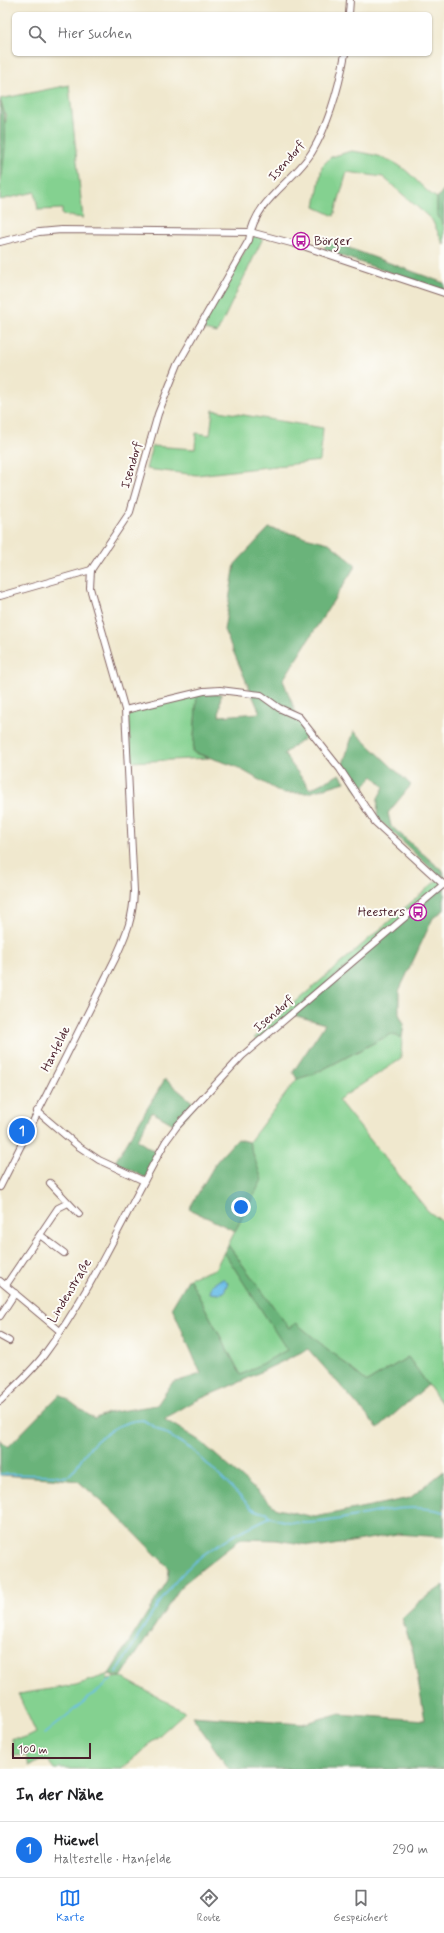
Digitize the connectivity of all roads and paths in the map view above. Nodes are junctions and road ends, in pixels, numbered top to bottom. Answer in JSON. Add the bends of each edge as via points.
{"nodes":[{"id":1,"x":350,"y":0,"type":"edge"},
{"id":2,"x":349,"y":12,"type":"edge"},
{"id":3,"x":344,"y":56,"type":"edge"},
{"id":4,"x":250,"y":232,"type":"junction"},
{"id":5,"x":0,"y":242,"type":"edge"},
{"id":6,"x":444,"y":293,"type":"edge"},
{"id":7,"x":91,"y":570,"type":"junction"},
{"id":8,"x":0,"y":596,"type":"edge"},
{"id":9,"x":125,"y":710,"type":"junction"},
{"id":10,"x":444,"y":885,"type":"edge"},
{"id":11,"x":37,"y":1111,"type":"junction"},
{"id":12,"x":144,"y":1181,"type":"junction"},
{"id":13,"x":50,"y":1184,"type":"dead end"},
{"id":14,"x":0,"y":1187,"type":"edge"},
{"id":15,"x":68,"y":1203,"type":"junction"},
{"id":16,"x":79,"y":1214,"type":"dead end"},
{"id":17,"x":40,"y":1235,"type":"junction"},
{"id":18,"x":64,"y":1253,"type":"dead end"},
{"id":19,"x":0,"y":1281,"type":"edge"},
{"id":20,"x":6,"y":1285,"type":"junction"},
{"id":21,"x":15,"y":1293,"type":"junction"},
{"id":22,"x":0,"y":1316,"type":"edge"},
{"id":23,"x":60,"y":1330,"type":"junction"},
{"id":24,"x":0,"y":1336,"type":"edge"},
{"id":25,"x":8,"y":1342,"type":"dead end"},
{"id":26,"x":0,"y":1401,"type":"edge"}],
"edges":[{"from":1,"to":2,"type":"street"},
{"from":3,"to":4,"type":"street","name":"Isendorf","via":[[333,101],[311,153],[267,200]]},
{"from":4,"to":5,"type":"street","via":[[61,230],[39,232]]},
{"from":4,"to":6,"type":"street","via":[[306,247]]},
{"from":4,"to":7,"type":"street","name":"Isendorf","via":[[249,240],[178,364],[158,414],[130,512]]},
{"from":7,"to":8,"type":"street"},
{"from":7,"to":9,"type":"street","via":[[90,588]]},
{"from":9,"to":10,"type":"street","name":"Isendorf","via":[[204,691],[220,690],[261,695],[279,708],[299,717],[340,768],[375,822]]},
{"from":9,"to":11,"type":"street","name":"Hanfelde","via":[[134,891],[131,921],[115,959]]},
{"from":10,"to":12,"type":"street","name":"Isendorf","via":[[242,1056],[170,1134]]},
{"from":11,"to":12,"type":"street","via":[[78,1146],[99,1160]]},
{"from":11,"to":14,"type":"street","name":"Hanfelde"},
{"from":12,"to":23,"type":"street","name":"Lindenstraße","via":[[89,1284]]},
{"from":13,"to":15,"type":"street"},
{"from":15,"to":16,"type":"street"},
{"from":15,"to":17,"type":"street","via":[[58,1208]]},
{"from":17,"to":18,"type":"street"},
{"from":17,"to":20,"type":"street"},
{"from":19,"to":20,"type":"street"},
{"from":20,"to":21,"type":"street"},
{"from":21,"to":22,"type":"street"},
{"from":21,"to":23,"type":"street"},
{"from":23,"to":26,"type":"street","name":"Lindenstraße","via":[[32,1368]]},
{"from":24,"to":25,"type":"street"}]}
